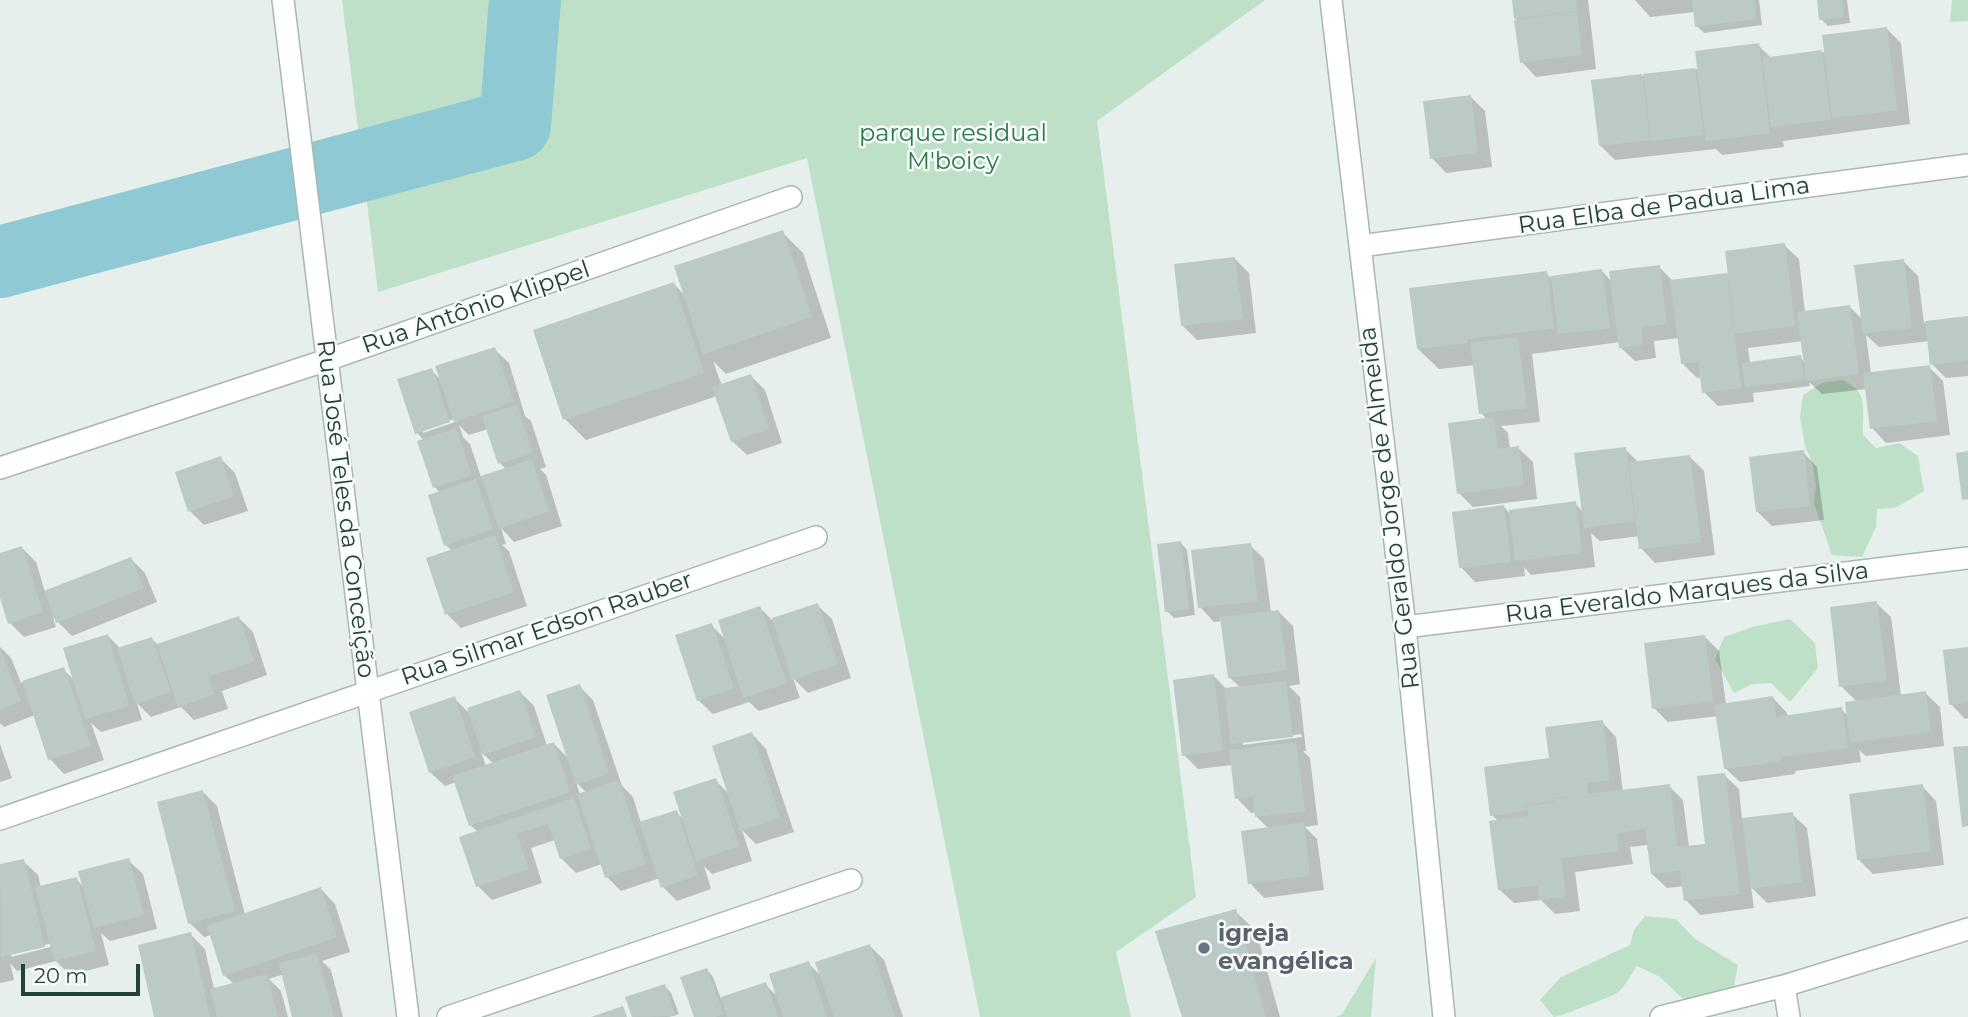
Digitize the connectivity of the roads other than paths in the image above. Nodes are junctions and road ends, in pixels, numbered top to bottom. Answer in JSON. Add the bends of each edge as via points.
{"nodes":[{"id":1,"x":283,"y":0,"type":"edge"},
{"id":2,"x":1331,"y":0,"type":"edge"},
{"id":3,"x":1968,"y":165,"type":"edge"},
{"id":4,"x":791,"y":197,"type":"dead end"},
{"id":5,"x":1360,"y":246,"type":"junction"},
{"id":6,"x":327,"y":360,"type":"junction"},
{"id":7,"x":0,"y":467,"type":"edge"},
{"id":8,"x":816,"y":537,"type":"dead end"},
{"id":9,"x":1968,"y":558,"type":"edge"},
{"id":10,"x":1405,"y":627,"type":"junction"},
{"id":11,"x":368,"y":690,"type":"junction"},
{"id":12,"x":0,"y":818,"type":"edge"},
{"id":13,"x":851,"y":880,"type":"dead end"},
{"id":14,"x":1968,"y":929,"type":"edge"},
{"id":15,"x":1784,"y":986,"type":"junction"},
{"id":16,"x":408,"y":1017,"type":"edge"},
{"id":17,"x":448,"y":1017,"type":"edge"},
{"id":18,"x":1444,"y":1017,"type":"edge"},
{"id":19,"x":1661,"y":1017,"type":"edge"},
{"id":20,"x":1789,"y":1017,"type":"edge"}],
"edges":[{"from":1,"to":6,"type":"street","name":"Rua José Teles da Conceição"},
{"from":2,"to":5,"type":"street","name":"Rua Geraldo Jorge de Almeida"},
{"from":3,"to":5,"type":"street","name":"Rua Elba de Padua Lima"},
{"from":4,"to":6,"type":"street","name":"Rua Antônio Klippel"},
{"from":5,"to":10,"type":"street","name":"Rua Geraldo Jorge de Almeida"},
{"from":6,"to":7,"type":"street","name":"Rua Antônio Klippel"},
{"from":6,"to":11,"type":"street","name":"Rua José Teles da Conceição"},
{"from":8,"to":11,"type":"street","name":"Rua Silmar Edson Rauber"},
{"from":9,"to":10,"type":"street","name":"Rua Everaldo Marques da Silva"},
{"from":10,"to":18,"type":"street","name":"Rua Geraldo Jorge de Almeida"},
{"from":11,"to":12,"type":"street","name":"Rua Silmar Edson Rauber"},
{"from":11,"to":16,"type":"street","name":"Rua José Teles da Conceição"},
{"from":13,"to":17,"type":"street"},
{"from":14,"to":15,"type":"street"},
{"from":15,"to":19,"type":"street"},
{"from":15,"to":20,"type":"street"}]}
